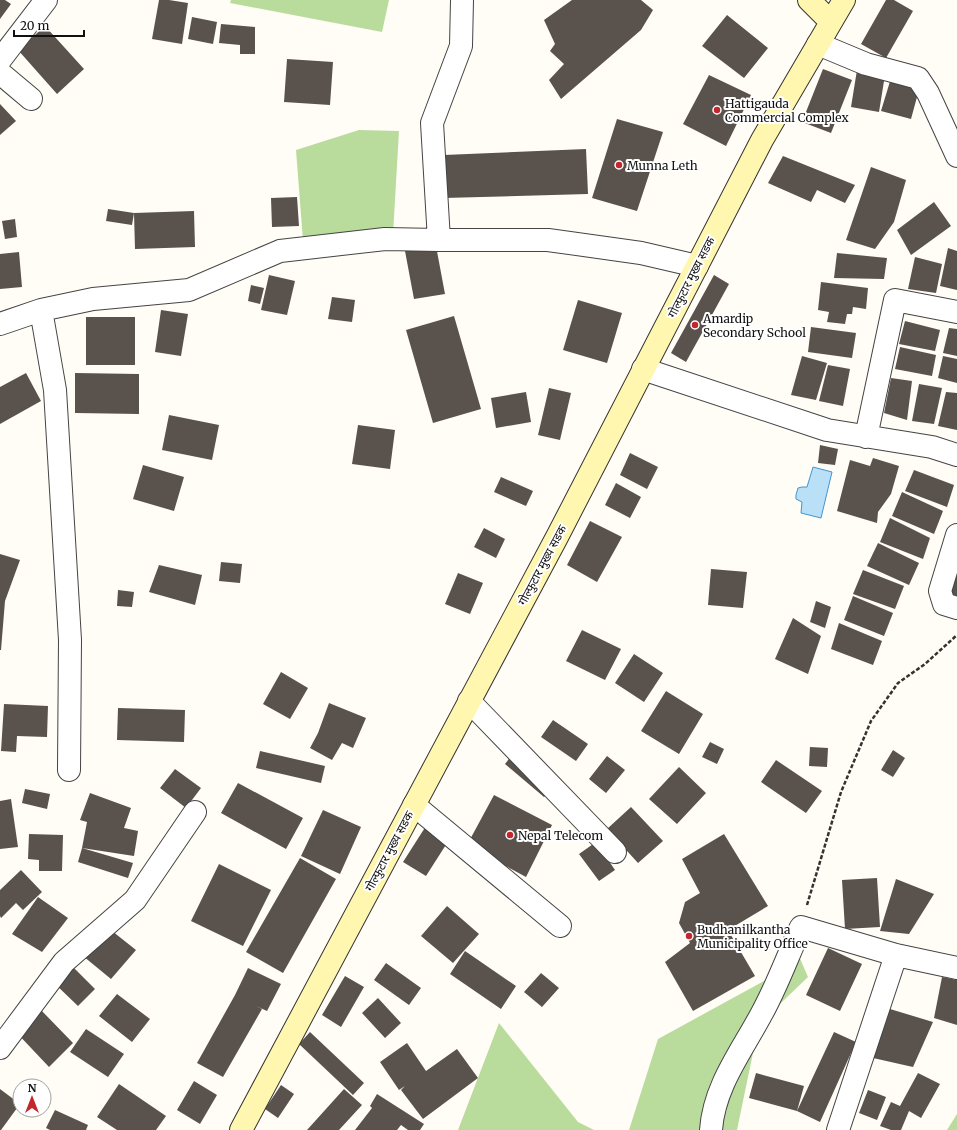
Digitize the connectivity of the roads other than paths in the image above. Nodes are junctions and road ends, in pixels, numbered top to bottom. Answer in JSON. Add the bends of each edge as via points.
{"nodes":[{"id":1,"x":46,"y":0,"type":"edge"},
{"id":2,"x":462,"y":0,"type":"edge"},
{"id":3,"x":809,"y":0,"type":"edge"},
{"id":4,"x":844,"y":0,"type":"edge"},
{"id":5,"x":832,"y":22,"type":"junction"},
{"id":6,"x":818,"y":44,"type":"junction"},
{"id":7,"x":0,"y":60,"type":"edge"},
{"id":8,"x":0,"y":73,"type":"edge"},
{"id":9,"x":31,"y":100,"type":"dead end"},
{"id":10,"x":957,"y":156,"type":"edge"},
{"id":11,"x":438,"y":240,"type":"junction"},
{"id":12,"x":697,"y":266,"type":"junction"},
{"id":13,"x":41,"y":310,"type":"junction"},
{"id":14,"x":957,"y":312,"type":"edge"},
{"id":15,"x":0,"y":324,"type":"edge"},
{"id":16,"x":643,"y":369,"type":"junction"},
{"id":17,"x":866,"y":437,"type":"junction"},
{"id":18,"x":957,"y":455,"type":"edge"},
{"id":19,"x":957,"y":534,"type":"edge"},
{"id":20,"x":957,"y":608,"type":"edge"},
{"id":21,"x":469,"y":701,"type":"junction"},
{"id":22,"x":69,"y":770,"type":"dead end"},
{"id":23,"x":414,"y":805,"type":"junction"},
{"id":24,"x":195,"y":812,"type":"dead end"},
{"id":25,"x":615,"y":852,"type":"dead end"},
{"id":26,"x":560,"y":926,"type":"dead end"},
{"id":27,"x":896,"y":955,"type":"junction"},
{"id":28,"x":957,"y":968,"type":"edge"},
{"id":29,"x":0,"y":1048,"type":"edge"},
{"id":30,"x":241,"y":1130,"type":"edge"},
{"id":31,"x":711,"y":1130,"type":"edge"},
{"id":32,"x":838,"y":1130,"type":"edge"}],
"edges":[{"from":1,"to":7,"type":"street"},
{"from":2,"to":11,"type":"street","via":[[461,46],[432,123]]},
{"from":3,"to":5,"type":"main road"},
{"from":4,"to":5,"type":"main road","name":"गोल्फुटार मुख्य सडक"},
{"from":5,"to":6,"type":"main road","name":"गोल्फुटार मुख्य सडक"},
{"from":6,"to":10,"type":"street","via":[[866,64],[918,78],[928,93]]},
{"from":6,"to":12,"type":"main road","name":"गोल्फुटार मुख्य सडक","via":[[762,140]]},
{"from":8,"to":9,"type":"street"},
{"from":11,"to":12,"type":"street","via":[[548,240],[641,253]]},
{"from":11,"to":13,"type":"street","via":[[385,238],[280,251],[189,290],[93,299]]},
{"from":12,"to":16,"type":"main road","name":"गोल्फुटार मुख्य सडक"},
{"from":13,"to":15,"type":"street"},
{"from":13,"to":22,"type":"street","via":[[55,390],[70,640]]},
{"from":14,"to":17,"type":"street","via":[[895,300]]},
{"from":16,"to":17,"type":"street","via":[[827,430]]},
{"from":16,"to":21,"type":"main road","name":"गोल्फुटार मुख्य सडक"},
{"from":17,"to":18,"type":"street","via":[[932,448]]},
{"from":19,"to":20,"type":"street","via":[[940,591],[944,604]]},
{"from":21,"to":23,"type":"main road","name":"गोल्फुटार मुख्य सडक"},
{"from":21,"to":25,"type":"street"},
{"from":23,"to":26,"type":"street"},
{"from":23,"to":30,"type":"main road","name":"गोल्फुटार मुख्य सडक"},
{"from":24,"to":29,"type":"street","via":[[135,900],[64,962]]},
{"from":27,"to":28,"type":"street"},
{"from":27,"to":31,"type":"street","via":[[801,927],[763,1012],[722,1084],[712,1115]]},
{"from":27,"to":32,"type":"street"}]}
